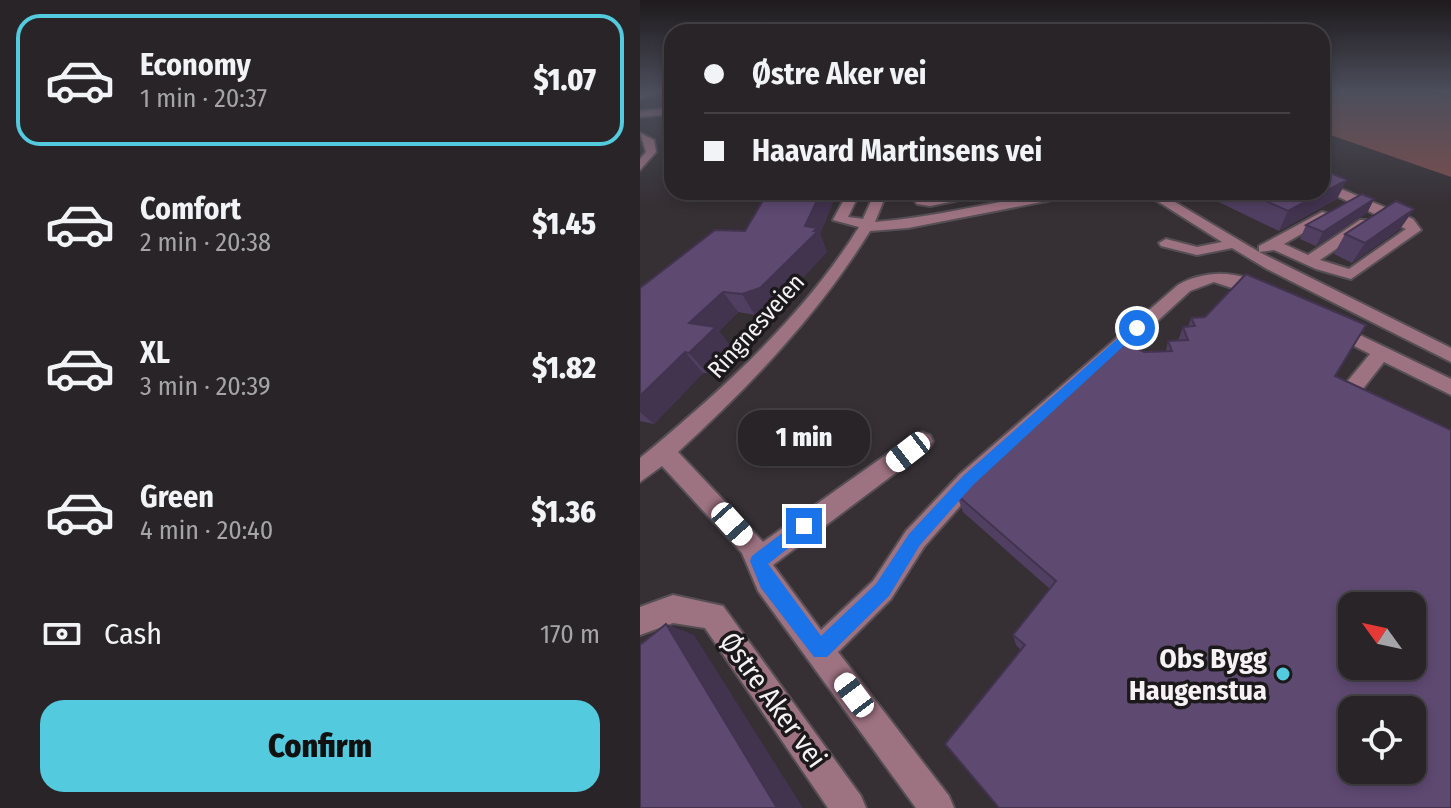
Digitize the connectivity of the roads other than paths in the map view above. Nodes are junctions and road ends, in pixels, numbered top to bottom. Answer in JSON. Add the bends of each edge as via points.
{"nodes":[{"id":1,"x":640,"y":136,"type":"edge"},
{"id":2,"x":646,"y":152,"type":"edge"},
{"id":3,"x":640,"y":167,"type":"edge"},
{"id":4,"x":1330,"y":188,"type":"edge"},
{"id":5,"x":1354,"y":199,"type":"junction"},
{"id":6,"x":850,"y":200,"type":"edge"},
{"id":7,"x":878,"y":200,"type":"edge"},
{"id":8,"x":977,"y":200,"type":"edge"},
{"id":9,"x":1043,"y":200,"type":"edge"},
{"id":10,"x":1167,"y":200,"type":"edge"},
{"id":11,"x":983,"y":211,"type":"junction"},
{"id":12,"x":1382,"y":212,"type":"junction"},
{"id":13,"x":868,"y":225,"type":"junction"},
{"id":14,"x":1166,"y":243,"type":"dead end"},
{"id":15,"x":1231,"y":244,"type":"junction"},
{"id":16,"x":1273,"y":244,"type":"junction"},
{"id":17,"x":1252,"y":255,"type":"junction"},
{"id":18,"x":1309,"y":261,"type":"junction"},
{"id":19,"x":1274,"y":299,"type":"edge"},
{"id":20,"x":1319,"y":321,"type":"edge"},
{"id":21,"x":1381,"y":353,"type":"junction"},
{"id":22,"x":1451,"y":356,"type":"edge"},
{"id":23,"x":1451,"y":388,"type":"edge"},
{"id":24,"x":1344,"y":399,"type":"edge"},
{"id":25,"x":922,"y":441,"type":"dead end"},
{"id":26,"x":663,"y":452,"type":"junction"},
{"id":27,"x":640,"y":472,"type":"edge"},
{"id":28,"x":758,"y":561,"type":"junction"},
{"id":29,"x":640,"y":621,"type":"edge"},
{"id":30,"x":820,"y":650,"type":"junction"},
{"id":31,"x":849,"y":808,"type":"edge"},
{"id":32,"x":937,"y":808,"type":"edge"}],
"edges":[{"from":1,"to":2,"type":"street","via":[[650,142]]},
{"from":2,"to":3,"type":"street","via":[[651,157]]},
{"from":4,"to":5,"type":"street"},
{"from":5,"to":12,"type":"street"},
{"from":5,"to":16,"type":"street"},
{"from":6,"to":13,"type":"street","via":[[840,220]]},
{"from":7,"to":13,"type":"street","name":"Ringnesveien"},
{"from":8,"to":11,"type":"street"},
{"from":9,"to":11,"type":"street"},
{"from":10,"to":15,"type":"street"},
{"from":11,"to":13,"type":"street"},
{"from":12,"to":18,"type":"street"},
{"from":12,"to":18,"type":"street","via":[[1408,222],[1414,230],[1356,273]]},
{"from":13,"to":26,"type":"street","name":"Ringnesveien","via":[[794,324]]},
{"from":14,"to":15,"type":"street","via":[[1197,251]]},
{"from":15,"to":17,"type":"street"},
{"from":16,"to":17,"type":"street"},
{"from":16,"to":18,"type":"street"},
{"from":17,"to":22,"type":"street"},
{"from":19,"to":30,"type":"street","via":[[1212,275],[1184,288],[968,481],[915,539],[882,590]]},
{"from":20,"to":21,"type":"street"},
{"from":21,"to":23,"type":"street"},
{"from":21,"to":24,"type":"street"},
{"from":25,"to":28,"type":"street"},
{"from":26,"to":27,"type":"street","name":"Ringnesveien"},
{"from":26,"to":28,"type":"street","via":[[751,545]]},
{"from":28,"to":30,"type":"street","via":[[767,582]]},
{"from":29,"to":31,"type":"street","name":"Østre Aker vei","via":[[673,609],[713,616]]},
{"from":30,"to":32,"type":"street"}]}
